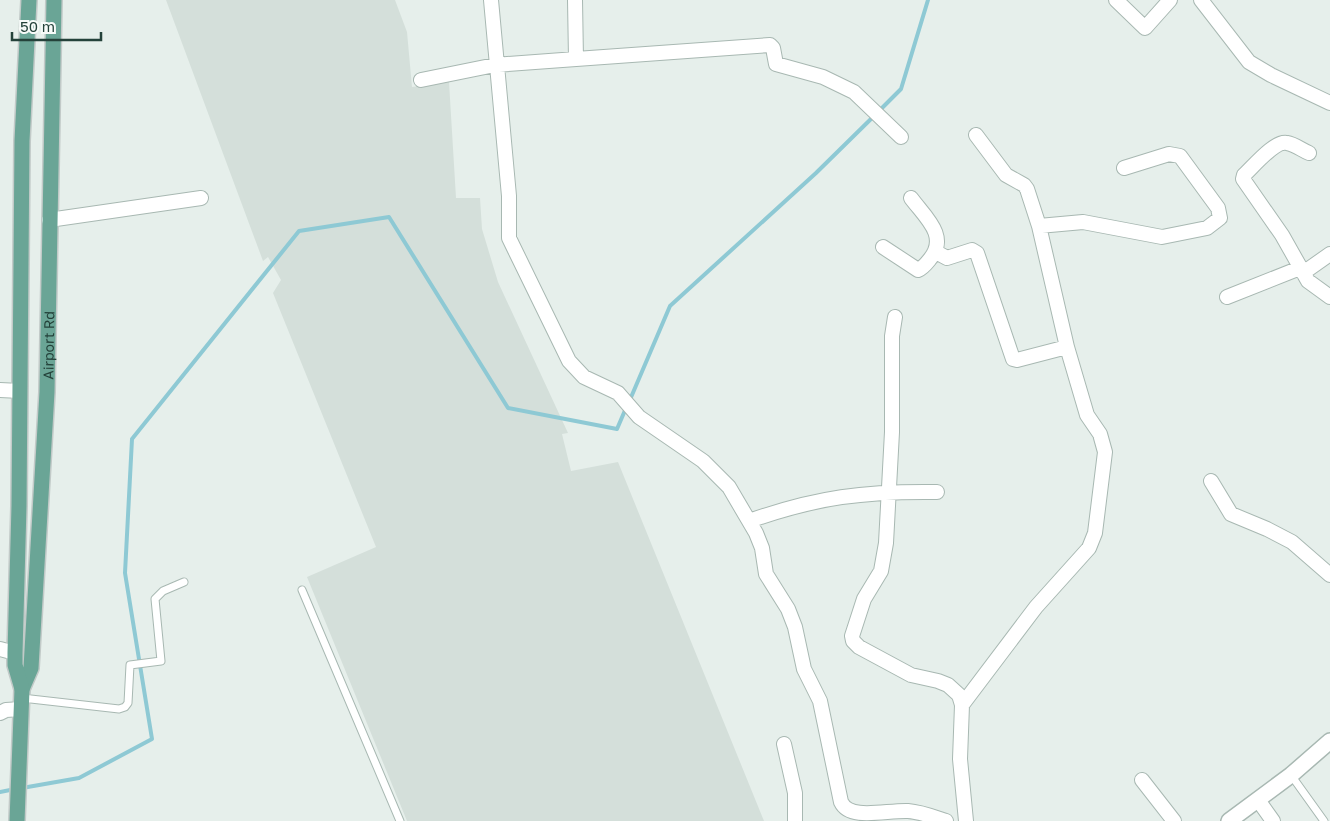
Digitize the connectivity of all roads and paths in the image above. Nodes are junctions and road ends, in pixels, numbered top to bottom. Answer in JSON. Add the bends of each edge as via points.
{"nodes":[{"id":1,"x":29,"y":0,"type":"edge"},
{"id":2,"x":54,"y":0,"type":"edge"},
{"id":3,"x":491,"y":0,"type":"edge"},
{"id":4,"x":574,"y":0,"type":"edge"},
{"id":5,"x":1116,"y":0,"type":"edge"},
{"id":6,"x":1170,"y":0,"type":"edge"},
{"id":7,"x":1201,"y":0,"type":"edge"},
{"id":8,"x":576,"y":59,"type":"junction"},
{"id":9,"x":495,"y":65,"type":"junction"},
{"id":10,"x":421,"y":80,"type":"dead end"},
{"id":11,"x":1330,"y":103,"type":"edge"},
{"id":12,"x":976,"y":135,"type":"dead end"},
{"id":13,"x":901,"y":137,"type":"dead end"},
{"id":14,"x":1309,"y":153,"type":"dead end"},
{"id":15,"x":1124,"y":168,"type":"dead end"},
{"id":16,"x":201,"y":198,"type":"dead end"},
{"id":17,"x":911,"y":198,"type":"dead end"},
{"id":18,"x":49,"y":220,"type":"junction"},
{"id":19,"x":1039,"y":226,"type":"junction"},
{"id":20,"x":883,"y":247,"type":"dead end"},
{"id":21,"x":936,"y":252,"type":"junction"},
{"id":22,"x":1330,"y":254,"type":"edge"},
{"id":23,"x":1301,"y":270,"type":"junction"},
{"id":24,"x":1227,"y":297,"type":"dead end"},
{"id":25,"x":1330,"y":298,"type":"edge"},
{"id":26,"x":895,"y":317,"type":"dead end"},
{"id":27,"x":1067,"y":347,"type":"junction"},
{"id":28,"x":0,"y":390,"type":"edge"},
{"id":29,"x":20,"y":391,"type":"junction"},
{"id":30,"x":1211,"y":481,"type":"dead end"},
{"id":31,"x":888,"y":492,"type":"junction"},
{"id":32,"x":937,"y":492,"type":"dead end"},
{"id":33,"x":749,"y":521,"type":"junction"},
{"id":34,"x":1330,"y":575,"type":"edge"},
{"id":35,"x":184,"y":582,"type":"dead end"},
{"id":36,"x":302,"y":590,"type":"dead end"},
{"id":37,"x":7,"y":651,"type":"edge"},
{"id":38,"x":22,"y":699,"type":"junction"},
{"id":39,"x":962,"y":705,"type":"junction"},
{"id":40,"x":0,"y":713,"type":"edge"},
{"id":41,"x":1330,"y":741,"type":"edge"},
{"id":42,"x":784,"y":744,"type":"dead end"},
{"id":43,"x":1290,"y":775,"type":"junction"},
{"id":44,"x":1142,"y":780,"type":"dead end"},
{"id":45,"x":1258,"y":800,"type":"junction"},
{"id":46,"x":846,"y":819,"type":"edge"},
{"id":47,"x":17,"y":821,"type":"edge"},
{"id":48,"x":400,"y":821,"type":"edge"},
{"id":49,"x":795,"y":821,"type":"edge"},
{"id":50,"x":946,"y":821,"type":"edge"},
{"id":51,"x":966,"y":821,"type":"edge"},
{"id":52,"x":1174,"y":821,"type":"edge"},
{"id":53,"x":1229,"y":821,"type":"edge"},
{"id":54,"x":1273,"y":821,"type":"edge"},
{"id":55,"x":1324,"y":821,"type":"edge"}],
"edges":[{"from":1,"to":29,"type":"main road","via":[[22,141]]},
{"from":2,"to":18,"type":"main road","name":"Airport Rd"},
{"from":3,"to":9,"type":"street"},
{"from":4,"to":8,"type":"street"},
{"from":5,"to":6,"type":"street","via":[[1145,28]]},
{"from":7,"to":11,"type":"street","via":[[1249,62]]},
{"from":8,"to":9,"type":"street"},
{"from":8,"to":13,"type":"street","via":[[770,45],[774,48],[776,64],[823,77],[854,92]]},
{"from":9,"to":10,"type":"street"},
{"from":9,"to":33,"type":"street","via":[[509,196],[509,238],[570,360],[584,377],[618,393],[639,416],[715,470]]},
{"from":12,"to":19,"type":"street","via":[[1006,175],[1026,187]]},
{"from":14,"to":23,"type":"street","via":[[1282,143],[1243,177]]},
{"from":15,"to":19,"type":"street","via":[[1169,154],[1180,156],[1218,208],[1220,218],[1207,228],[1162,236],[1083,222]]},
{"from":16,"to":18,"type":"street"},
{"from":17,"to":21,"type":"street","via":[[934,231],[938,243]]},
{"from":18,"to":38,"type":"main road","name":"Airport Rd","via":[[47,392],[31,668]]},
{"from":19,"to":27,"type":"street"},
{"from":20,"to":21,"type":"street","via":[[918,270]]},
{"from":21,"to":27,"type":"street","via":[[947,258],[972,250],[977,252],[1012,359]]},
{"from":22,"to":23,"type":"street"},
{"from":23,"to":24,"type":"street"},
{"from":23,"to":25,"type":"street","via":[[1316,288]]},
{"from":26,"to":31,"type":"street"},
{"from":27,"to":39,"type":"street","via":[[1087,416],[1104,442],[1093,540],[1081,559],[1036,607]]},
{"from":28,"to":29,"type":"street"},
{"from":29,"to":37,"type":"main road"},
{"from":30,"to":34,"type":"street","via":[[1231,514],[1287,539]]},
{"from":31,"to":32,"type":"street"},
{"from":31,"to":33,"type":"street","via":[[806,502]]},
{"from":31,"to":39,"type":"street","via":[[886,543],[881,571],[864,599],[852,641],[910,676],[938,680],[948,685]]},
{"from":33,"to":46,"type":"street","via":[[759,539],[766,574],[788,608],[804,669],[820,702]]},
{"from":35,"to":38,"type":"lane","via":[[163,591],[155,599],[160,662],[128,666],[128,703],[123,708]]},
{"from":36,"to":48,"type":"lane"},
{"from":37,"to":38,"type":"main road","via":[[15,665]]},
{"from":38,"to":40,"type":"street"},
{"from":38,"to":47,"type":"main road"},
{"from":39,"to":51,"type":"street","via":[[960,759]]},
{"from":41,"to":43,"type":"street"},
{"from":42,"to":49,"type":"street","via":[[796,793]]},
{"from":43,"to":45,"type":"street"},
{"from":43,"to":55,"type":"lane"},
{"from":44,"to":52,"type":"street"},
{"from":45,"to":53,"type":"street"},
{"from":45,"to":54,"type":"street"},
{"from":46,"to":50,"type":"street","via":[[908,811]]}]}
